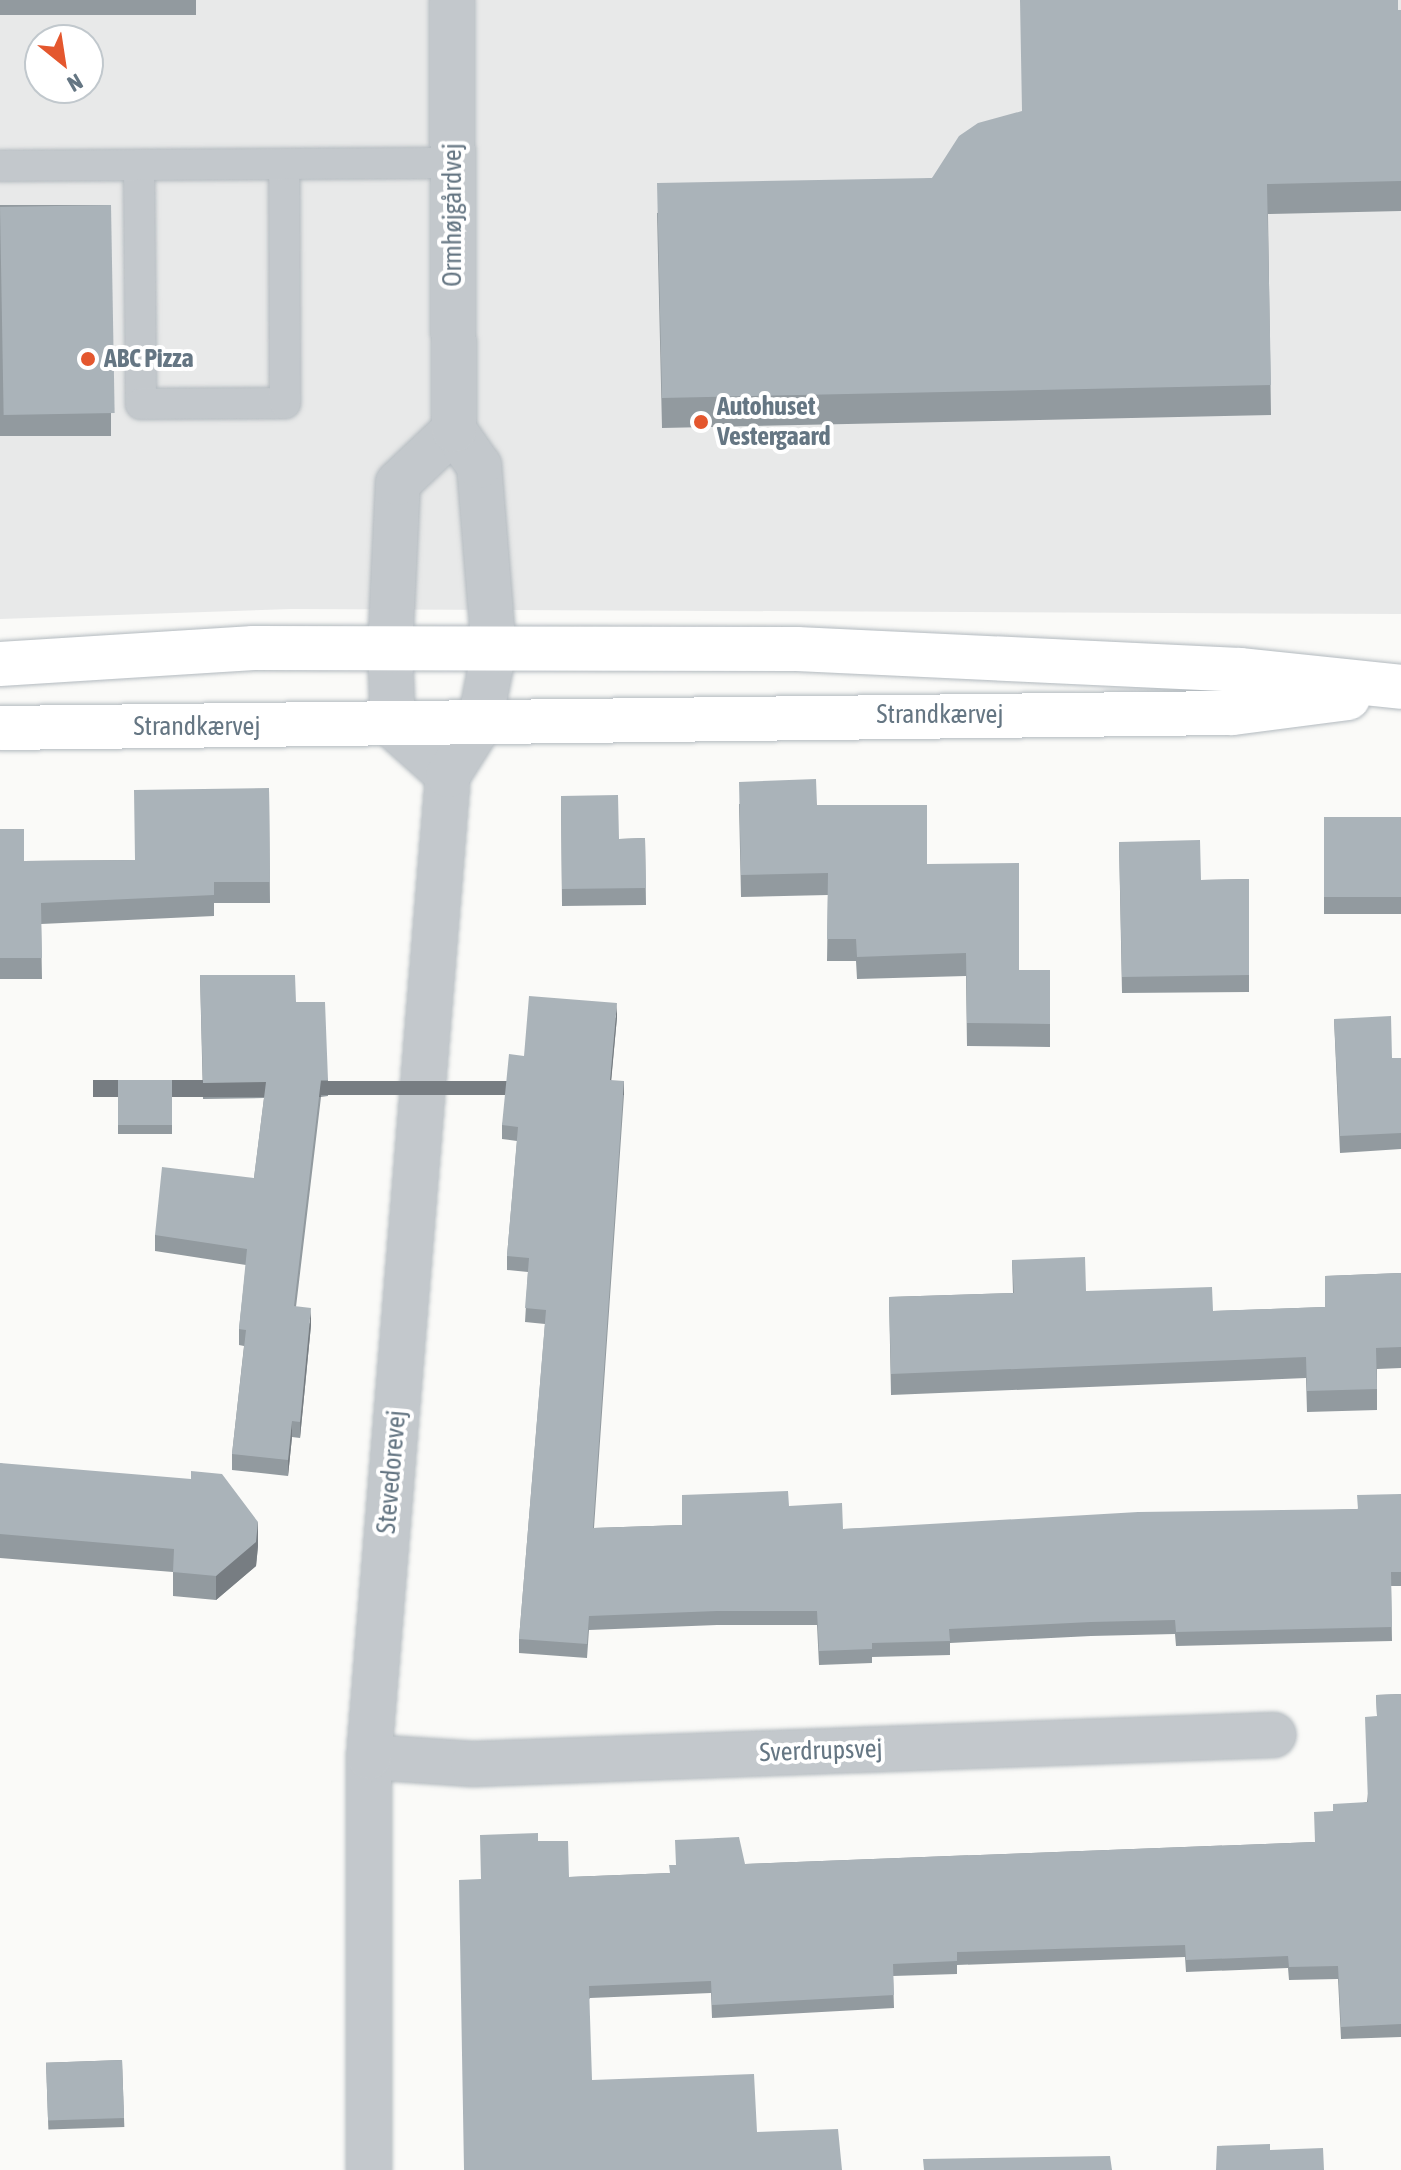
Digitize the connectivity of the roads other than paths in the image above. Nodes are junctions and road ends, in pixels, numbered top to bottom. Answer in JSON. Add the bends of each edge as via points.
{"nodes":[{"id":1,"x":452,"y":0,"type":"edge"},
{"id":2,"x":453,"y":163,"type":"junction"},
{"id":3,"x":284,"y":164,"type":"junction"},
{"id":4,"x":139,"y":165,"type":"junction"},
{"id":5,"x":0,"y":166,"type":"edge"},
{"id":6,"x":454,"y":430,"type":"junction"},
{"id":7,"x":390,"y":651,"type":"junction"},
{"id":8,"x":494,"y":651,"type":"junction"},
{"id":9,"x":0,"y":664,"type":"edge"},
{"id":10,"x":1401,"y":689,"type":"edge"},
{"id":11,"x":393,"y":726,"type":"junction"},
{"id":12,"x":479,"y":726,"type":"junction"},
{"id":13,"x":0,"y":728,"type":"edge"},
{"id":14,"x":448,"y":775,"type":"junction"},
{"id":15,"x":1273,"y":1735,"type":"dead end"},
{"id":16,"x":369,"y":1757,"type":"junction"},
{"id":17,"x":369,"y":2170,"type":"edge"}],
"edges":[{"from":1,"to":2,"type":"street","name":"Ormhøjgårdvej"},
{"from":2,"to":3,"type":"lane"},
{"from":2,"to":6,"type":"street","name":"Ormhøjgårdvej"},
{"from":3,"to":4,"type":"lane"},
{"from":3,"to":4,"type":"lane","via":[[285,403],[141,404]]},
{"from":4,"to":5,"type":"lane"},
{"from":6,"to":7,"type":"street","via":[[398,483]]},
{"from":6,"to":8,"type":"street","via":[[479,466]]},
{"from":7,"to":8,"type":"main road","name":"Strandkærvej"},
{"from":7,"to":9,"type":"main road","name":"Strandkærvej","via":[[253,648]]},
{"from":7,"to":11,"type":"street"},
{"from":8,"to":10,"type":"main road","name":"Strandkærvej","via":[[797,649],[1240,670]]},
{"from":8,"to":12,"type":"street"},
{"from":10,"to":12,"type":"main road","name":"Strandkærvej","via":[[1232,713],[765,717]]},
{"from":11,"to":12,"type":"main road","name":"Strandkærvej"},
{"from":11,"to":13,"type":"main road","name":"Strandkærvej"},
{"from":11,"to":14,"type":"street"},
{"from":12,"to":14,"type":"street","name":"Stevedorevej"},
{"from":14,"to":16,"type":"street","name":"Stevedorevej"},
{"from":15,"to":16,"type":"street","name":"Sverdrupsvej","via":[[473,1764]]},
{"from":16,"to":17,"type":"street","name":"Stevedorevej"}]}
